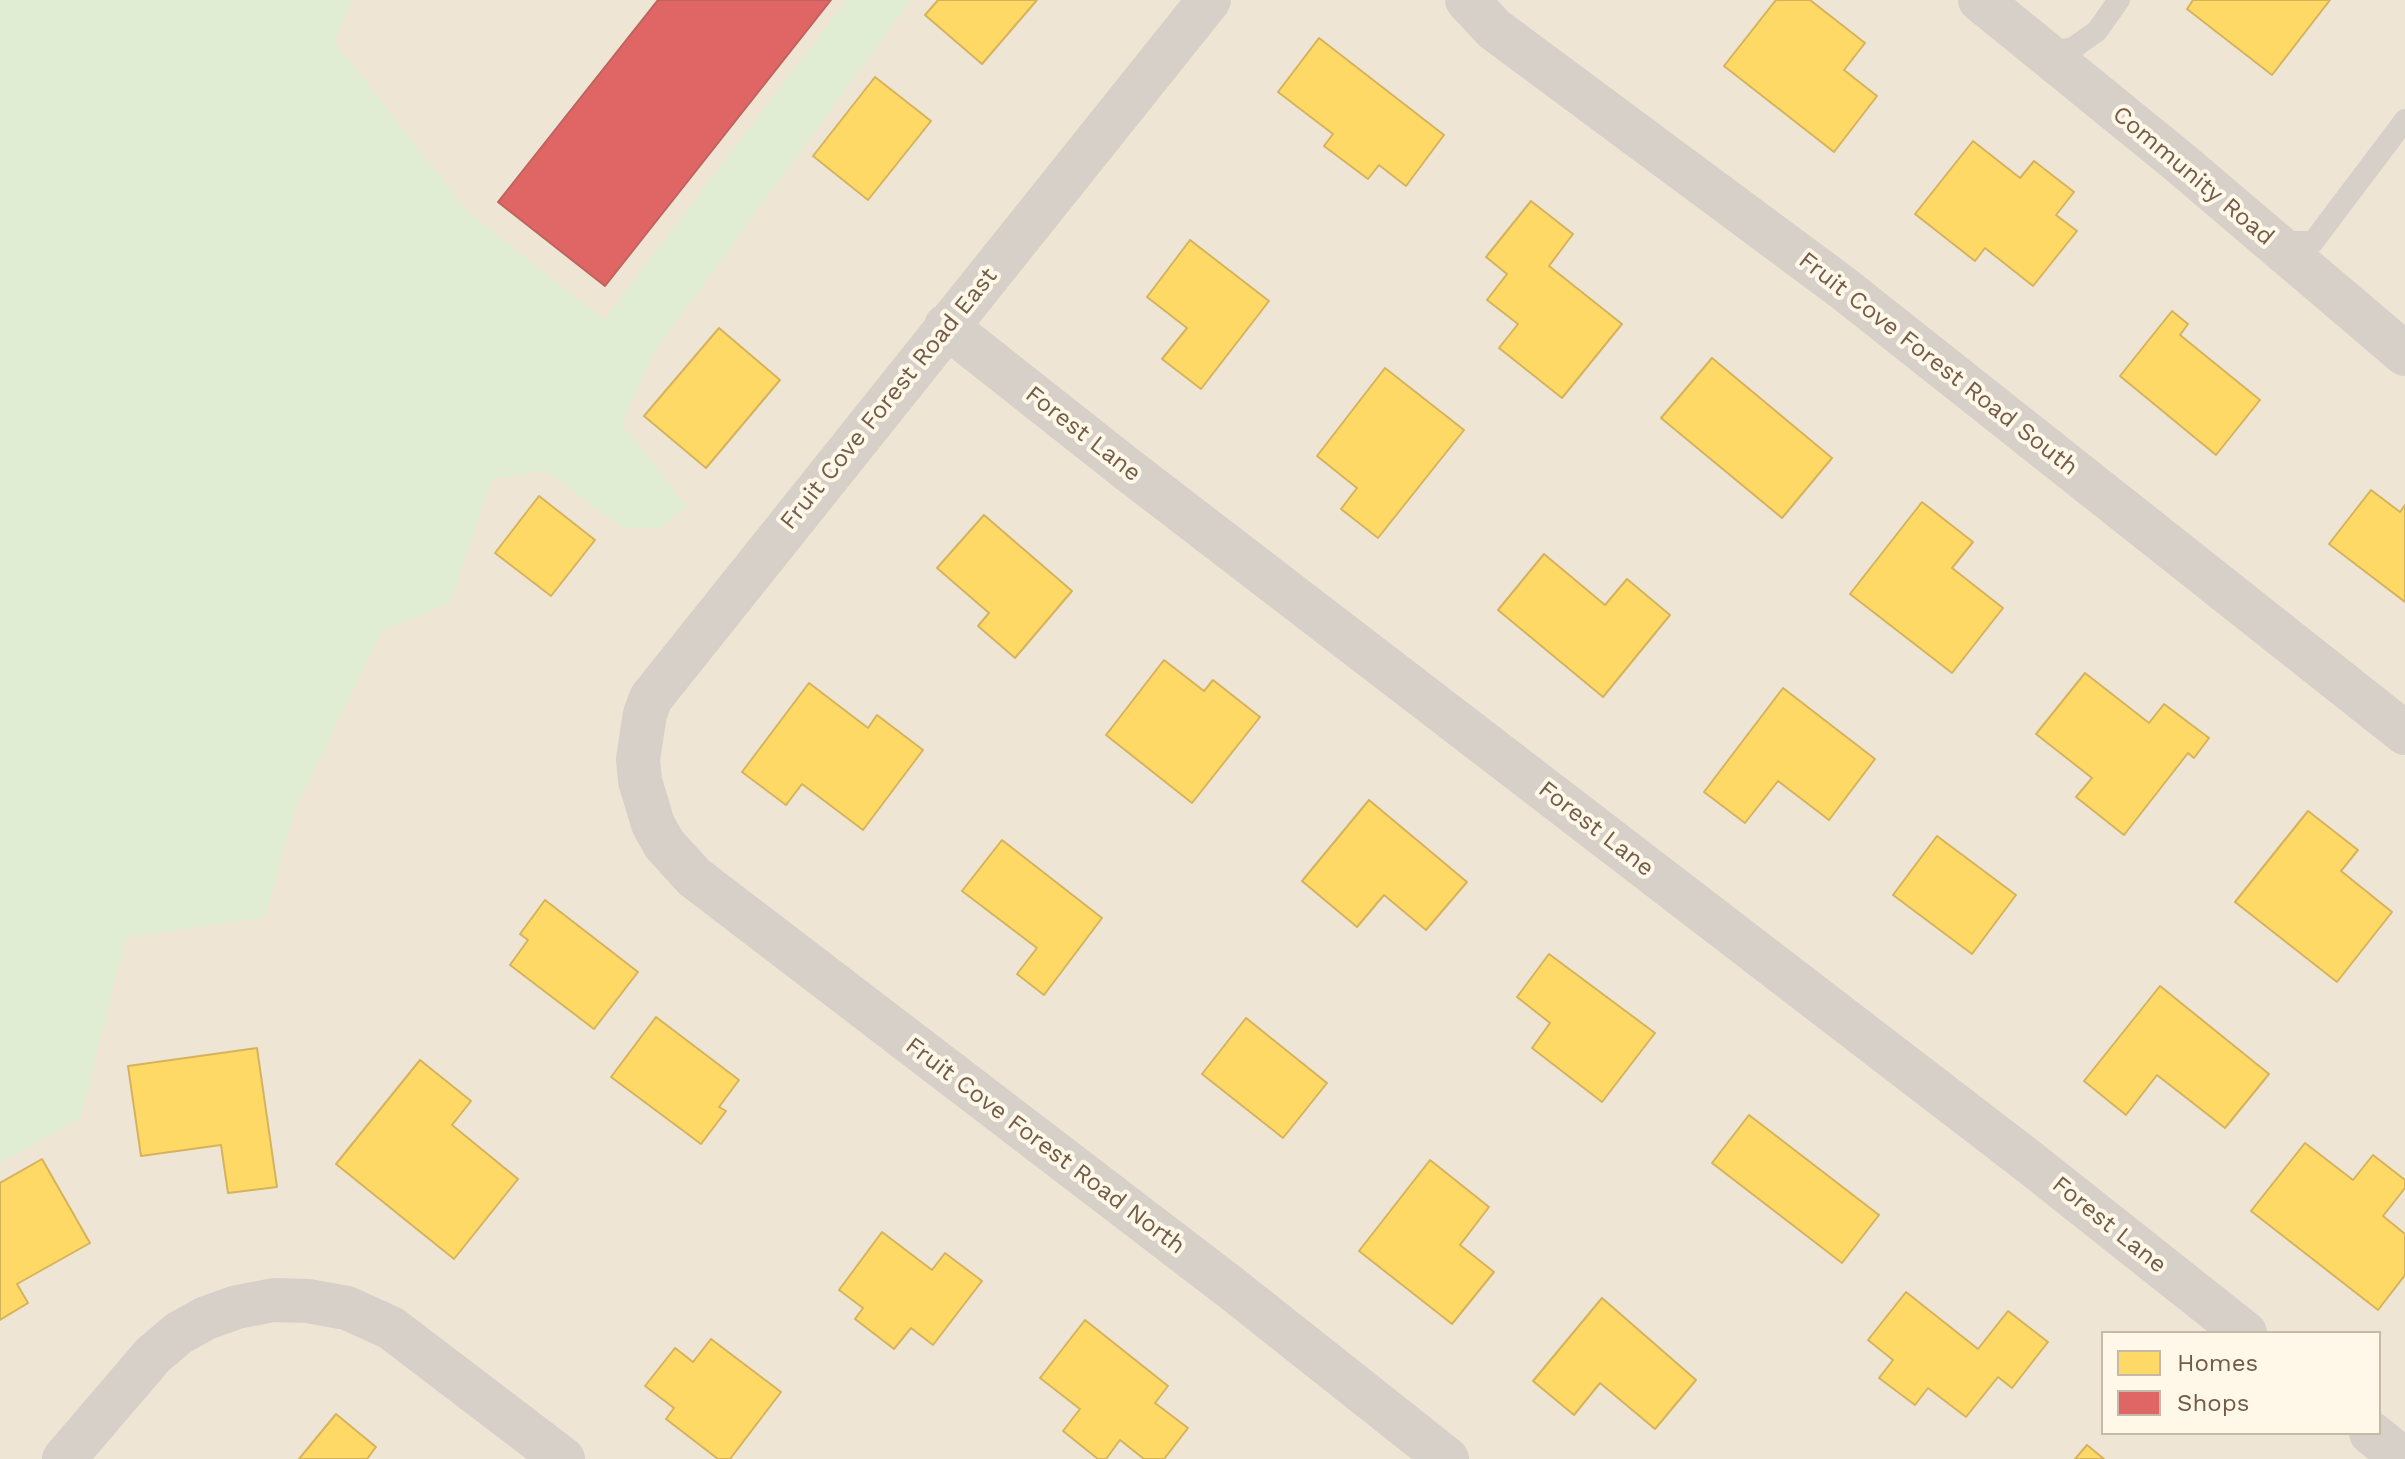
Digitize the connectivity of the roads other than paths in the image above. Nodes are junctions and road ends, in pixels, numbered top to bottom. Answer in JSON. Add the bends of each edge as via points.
{"nodes":[{"id":1,"x":1209,"y":0,"type":"edge"},
{"id":2,"x":1467,"y":0,"type":"edge"},
{"id":3,"x":1980,"y":0,"type":"edge"},
{"id":4,"x":2119,"y":0,"type":"edge"},
{"id":5,"x":2045,"y":53,"type":"junction"},
{"id":6,"x":2405,"y":120,"type":"edge"},
{"id":7,"x":2273,"y":242,"type":"junction"},
{"id":8,"x":946,"y":326,"type":"junction"},
{"id":9,"x":2405,"y":354,"type":"edge"},
{"id":10,"x":2405,"y":733,"type":"edge"},
{"id":11,"x":653,"y":824,"type":"joint"},
{"id":12,"x":2242,"y":1331,"type":"edge"},
{"id":13,"x":2373,"y":1435,"type":"edge"},
{"id":14,"x":64,"y":1459,"type":"edge"},
{"id":15,"x":563,"y":1459,"type":"edge"},
{"id":16,"x":1447,"y":1459,"type":"edge"},
{"id":17,"x":2403,"y":1459,"type":"edge"}],
"edges":[{"from":1,"to":8,"type":"street","name":"Fruit Cove Forest Road East"},
{"from":2,"to":10,"type":"street","name":"Fruit Cove Forest Road South","via":[[1494,29],[1843,288]]},
{"from":3,"to":5,"type":"street","name":"Community Road"},
{"from":4,"to":5,"type":"lane","via":[[2097,31],[2073,48]]},
{"from":5,"to":7,"type":"street","name":"Community Road"},
{"from":6,"to":7,"type":"lane","via":[[2313,242]]},
{"from":7,"to":9,"type":"street","name":"Community Road"},
{"from":8,"to":11,"type":"street","name":"Fruit Cove Forest Road East","via":[[651,698],[638,759]]},
{"from":8,"to":12,"type":"street","name":"Forest Lane"},
{"from":11,"to":16,"type":"street","name":"Fruit Cove Forest Road North","via":[[694,877]]},
{"from":13,"to":17,"type":"street"},
{"from":14,"to":15,"type":"street","via":[[153,1355],[179,1333],[237,1307],[274,1300],[347,1308],[391,1328]]}]}
